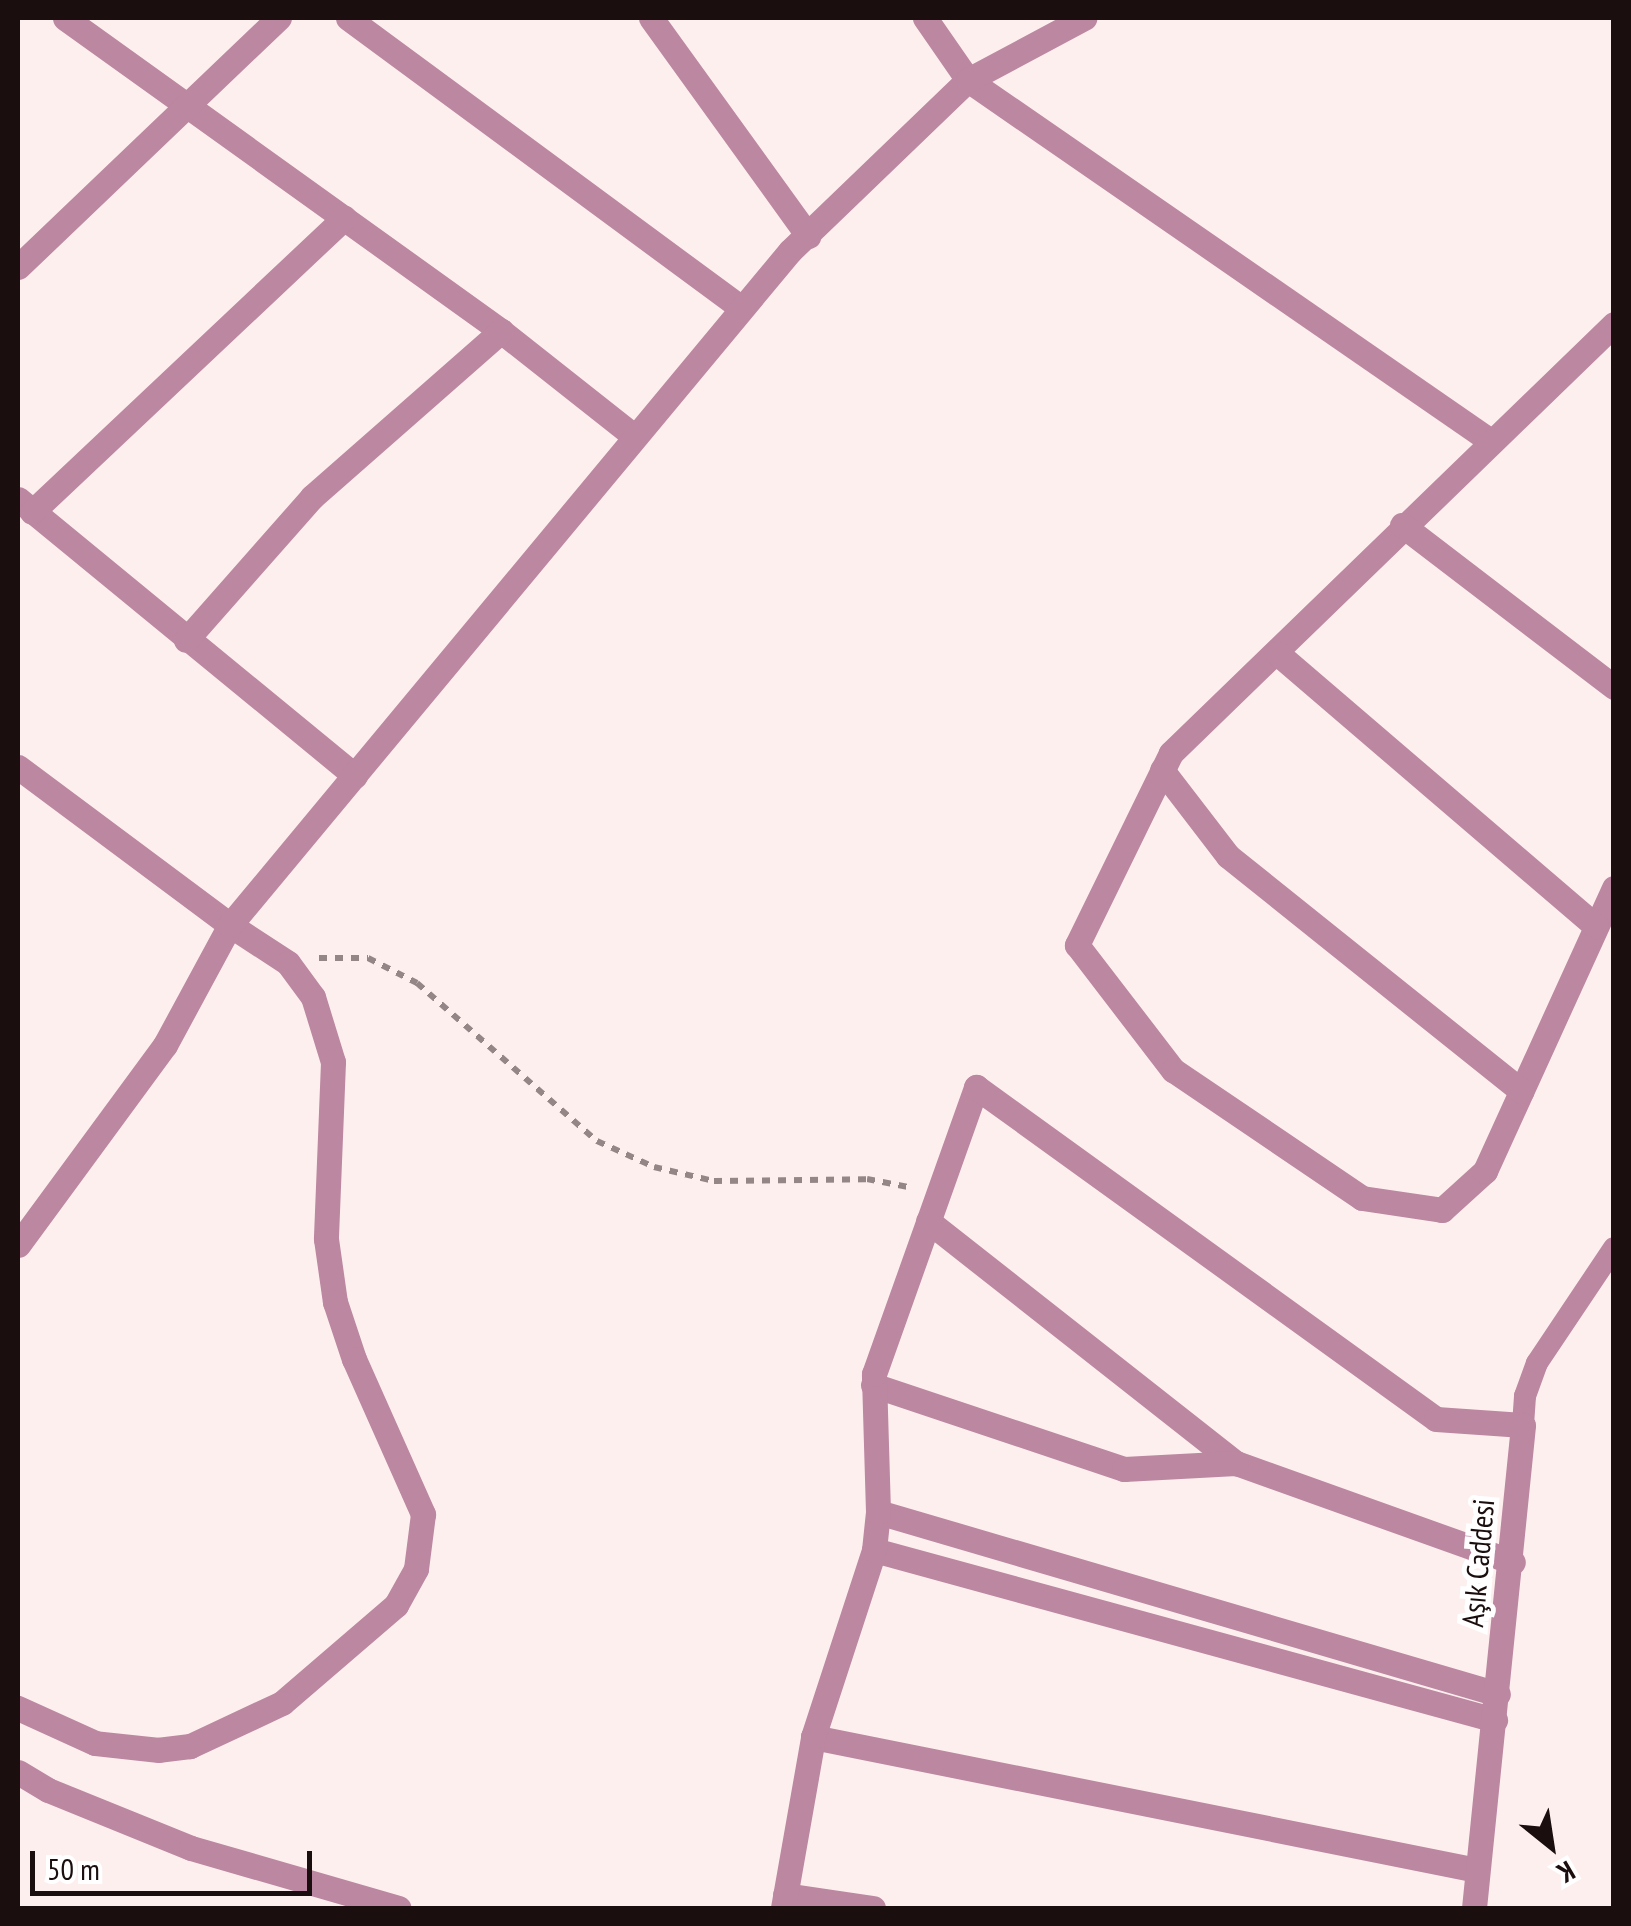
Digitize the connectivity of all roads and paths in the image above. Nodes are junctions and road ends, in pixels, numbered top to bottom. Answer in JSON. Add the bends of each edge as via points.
{"nodes":[{"id":1,"x":65,"y":18,"type":"edge"},
{"id":2,"x":279,"y":18,"type":"edge"},
{"id":3,"x":348,"y":18,"type":"edge"},
{"id":4,"x":651,"y":18,"type":"edge"},
{"id":5,"x":924,"y":18,"type":"edge"},
{"id":6,"x":1084,"y":18,"type":"edge"},
{"id":7,"x":968,"y":80,"type":"junction"},
{"id":8,"x":184,"y":104,"type":"junction"},
{"id":9,"x":344,"y":218,"type":"junction"},
{"id":10,"x":808,"y":236,"type":"junction"},
{"id":11,"x":18,"y":267,"type":"edge"},
{"id":12,"x":742,"y":308,"type":"junction"},
{"id":13,"x":1614,"y":324,"type":"edge"},
{"id":14,"x":501,"y":331,"type":"junction"},
{"id":15,"x":634,"y":436,"type":"junction"},
{"id":16,"x":1489,"y":440,"type":"junction"},
{"id":17,"x":25,"y":505,"type":"edge"},
{"id":18,"x":1402,"y":525,"type":"junction"},
{"id":19,"x":186,"y":640,"type":"junction"},
{"id":20,"x":1277,"y":654,"type":"junction"},
{"id":21,"x":1614,"y":687,"type":"edge"},
{"id":22,"x":18,"y":767,"type":"edge"},
{"id":23,"x":1162,"y":770,"type":"junction"},
{"id":24,"x":355,"y":776,"type":"junction"},
{"id":25,"x":1614,"y":888,"type":"edge"},
{"id":26,"x":230,"y":926,"type":"junction"},
{"id":27,"x":1596,"y":926,"type":"junction"},
{"id":28,"x":288,"y":963,"type":"junction"},
{"id":29,"x":1521,"y":1091,"type":"junction"},
{"id":30,"x":938,"y":1193,"type":"junction"},
{"id":31,"x":928,"y":1221,"type":"junction"},
{"id":32,"x":18,"y":1245,"type":"edge"},
{"id":33,"x":1614,"y":1248,"type":"edge"},
{"id":34,"x":873,"y":1385,"type":"junction"},
{"id":35,"x":1523,"y":1424,"type":"junction"},
{"id":36,"x":1236,"y":1463,"type":"junction"},
{"id":37,"x":878,"y":1512,"type":"junction"},
{"id":38,"x":874,"y":1550,"type":"junction"},
{"id":39,"x":1512,"y":1562,"type":"junction"},
{"id":40,"x":1496,"y":1707,"type":"junction"},
{"id":41,"x":18,"y":1708,"type":"edge"},
{"id":42,"x":812,"y":1737,"type":"junction"},
{"id":43,"x":18,"y":1772,"type":"edge"},
{"id":44,"x":1478,"y":1870,"type":"junction"},
{"id":45,"x":784,"y":1902,"type":"edge"},
{"id":46,"x":399,"y":1908,"type":"edge"},
{"id":47,"x":873,"y":1908,"type":"edge"},
{"id":48,"x":1474,"y":1908,"type":"edge"}],
"edges":[{"from":1,"to":8,"type":"street"},
{"from":2,"to":8,"type":"street"},
{"from":3,"to":12,"type":"street"},
{"from":4,"to":10,"type":"street"},
{"from":5,"to":7,"type":"street"},
{"from":6,"to":7,"type":"street"},
{"from":7,"to":10,"type":"street"},
{"from":7,"to":16,"type":"street"},
{"from":8,"to":9,"type":"street"},
{"from":8,"to":11,"type":"street"},
{"from":9,"to":14,"type":"street"},
{"from":9,"to":17,"type":"street"},
{"from":10,"to":12,"type":"street"},
{"from":12,"to":15,"type":"street"},
{"from":13,"to":16,"type":"street"},
{"from":14,"to":15,"type":"street"},
{"from":14,"to":19,"type":"street","via":[[312,497]]},
{"from":15,"to":24,"type":"street"},
{"from":16,"to":18,"type":"street"},
{"from":17,"to":19,"type":"street"},
{"from":18,"to":20,"type":"street"},
{"from":18,"to":21,"type":"street"},
{"from":19,"to":24,"type":"street"},
{"from":20,"to":23,"type":"street","via":[[1171,753]]},
{"from":20,"to":27,"type":"street"},
{"from":22,"to":26,"type":"street"},
{"from":23,"to":29,"type":"street","via":[[1228,856]]},
{"from":23,"to":29,"type":"street","via":[[1077,945],[1173,1070],[1362,1198],[1442,1210],[1485,1171]]},
{"from":24,"to":26,"type":"street"},
{"from":25,"to":27,"type":"street"},
{"from":26,"to":28,"type":"street"},
{"from":26,"to":32,"type":"street","via":[[164,1045]]},
{"from":27,"to":29,"type":"street"},
{"from":28,"to":30,"type":"path","via":[[333,955],[368,958],[417,983],[598,1141],[654,1168],[714,1180],[867,1180]]},
{"from":28,"to":41,"type":"street","via":[[313,997],[330,1038],[330,1271],[354,1359],[424,1514],[416,1569],[382,1620],[282,1703],[190,1746],[95,1744]]},
{"from":30,"to":31,"type":"street"},
{"from":30,"to":35,"type":"street","via":[[976,1087],[1436,1419]]},
{"from":31,"to":34,"type":"street"},
{"from":31,"to":36,"type":"street"},
{"from":33,"to":35,"type":"lane","name":"Aşık Caddesi","via":[[1536,1363]]},
{"from":34,"to":36,"type":"street","via":[[1124,1470]]},
{"from":34,"to":37,"type":"street"},
{"from":35,"to":39,"type":"street","name":"Aşık Caddesi"},
{"from":36,"to":39,"type":"street"},
{"from":37,"to":38,"type":"street"},
{"from":37,"to":40,"type":"street"},
{"from":38,"to":40,"type":"street"},
{"from":38,"to":42,"type":"street"},
{"from":39,"to":40,"type":"street","name":"Aşık Caddesi"},
{"from":40,"to":44,"type":"street","name":"Aşık Caddesi"},
{"from":42,"to":44,"type":"street"},
{"from":42,"to":45,"type":"street"},
{"from":43,"to":46,"type":"street","via":[[191,1848]]},
{"from":44,"to":48,"type":"street","name":"Aşık Caddesi"},
{"from":45,"to":47,"type":"street"}]}
